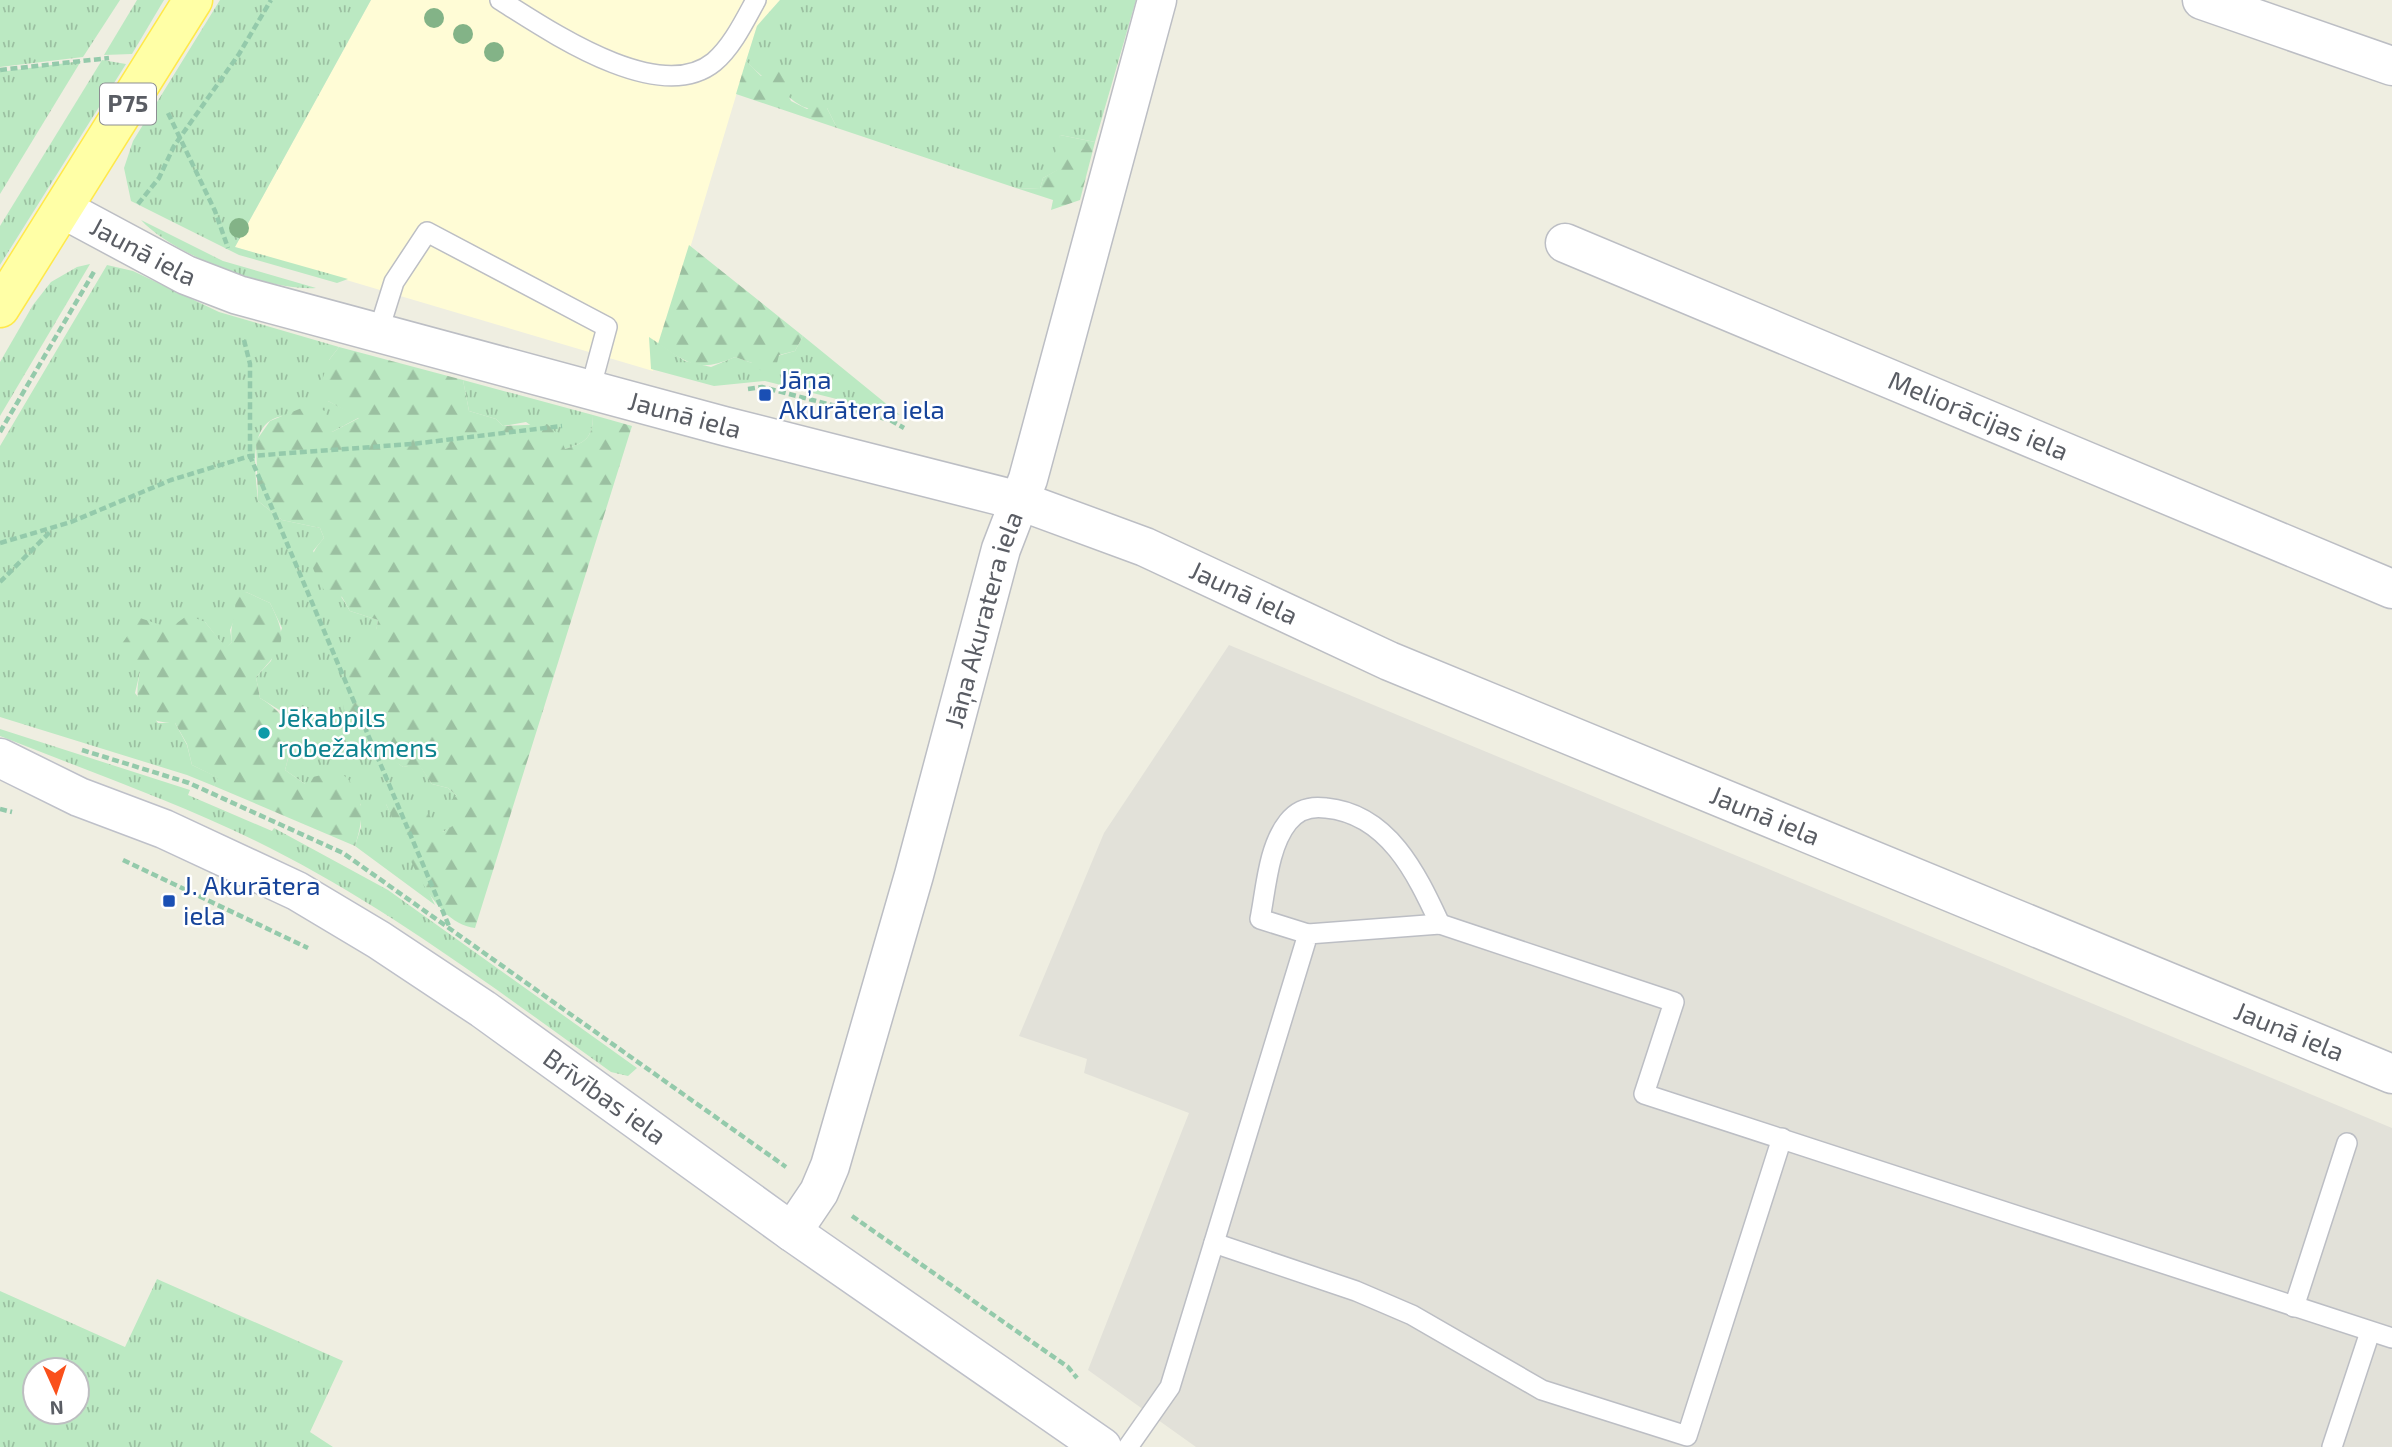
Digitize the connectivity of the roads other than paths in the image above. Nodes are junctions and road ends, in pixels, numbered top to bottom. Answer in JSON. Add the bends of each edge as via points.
{"nodes":[{"id":1,"x":193,"y":0,"type":"edge"},
{"id":2,"x":500,"y":0,"type":"edge"},
{"id":3,"x":757,"y":0,"type":"edge"},
{"id":4,"x":1157,"y":0,"type":"edge"},
{"id":5,"x":2202,"y":0,"type":"edge"},
{"id":6,"x":2392,"y":66,"type":"edge"},
{"id":7,"x":63,"y":209,"type":"junction"},
{"id":8,"x":1565,"y":243,"type":"dead end"},
{"id":9,"x":0,"y":308,"type":"edge"},
{"id":10,"x":378,"y":333,"type":"junction"},
{"id":11,"x":590,"y":390,"type":"junction"},
{"id":12,"x":1020,"y":501,"type":"junction"},
{"id":13,"x":2392,"y":589,"type":"edge"},
{"id":14,"x":0,"y":758,"type":"edge"},
{"id":15,"x":0,"y":780,"type":"edge"},
{"id":16,"x":79,"y":797,"type":"junction"},
{"id":17,"x":1440,"y":924,"type":"junction"},
{"id":18,"x":1308,"y":934,"type":"junction"},
{"id":19,"x":2390,"y":1066,"type":"edge"},
{"id":20,"x":1782,"y":1138,"type":"junction"},
{"id":21,"x":2347,"y":1143,"type":"dead end"},
{"id":22,"x":792,"y":1232,"type":"junction"},
{"id":23,"x":1214,"y":1243,"type":"junction"},
{"id":24,"x":2294,"y":1307,"type":"junction"},
{"id":25,"x":2370,"y":1332,"type":"junction"},
{"id":26,"x":2392,"y":1338,"type":"edge"},
{"id":27,"x":1102,"y":1447,"type":"edge"},
{"id":28,"x":1128,"y":1447,"type":"edge"},
{"id":29,"x":2332,"y":1447,"type":"edge"}],
"edges":[{"from":1,"to":7,"type":"main road","number":"P75"},
{"from":2,"to":3,"type":"lane","via":[[578,49],[629,67],[680,76],[715,62]]},
{"from":4,"to":12,"type":"street","name":"Jāņa Akuratera iela"},
{"from":5,"to":6,"type":"street"},
{"from":7,"to":9,"type":"main road","number":"P75"},
{"from":7,"to":10,"type":"street","name":"Jaunā iela","via":[[186,275],[238,295]]},
{"from":8,"to":13,"type":"street","name":"Meliorācijas iela"},
{"from":10,"to":11,"type":"street","name":"Jaunā iela"},
{"from":10,"to":11,"type":"lane","via":[[394,282],[427,232],[607,327]]},
{"from":11,"to":12,"type":"street","name":"Jaunā iela"},
{"from":12,"to":19,"type":"street","name":"Jaunā iela","via":[[1145,547],[1389,661]]},
{"from":12,"to":22,"type":"street","name":"Jāņa Akuratera iela","via":[[1001,549],[830,1166]]},
{"from":14,"to":16,"type":"street"},
{"from":15,"to":16,"type":"street"},
{"from":16,"to":22,"type":"street","name":"Brīvības iela","via":[[164,829],[297,891],[379,940],[483,1009]]},
{"from":17,"to":18,"type":"lane"},
{"from":17,"to":18,"type":"lane","via":[[1417,874],[1395,845],[1353,815],[1314,807],[1298,812],[1280,836],[1260,919]]},
{"from":17,"to":20,"type":"lane","via":[[1674,1002],[1644,1094]]},
{"from":18,"to":23,"type":"lane"},
{"from":20,"to":23,"type":"lane","via":[[1687,1436],[1542,1390],[1412,1315]]},
{"from":20,"to":24,"type":"lane"},
{"from":21,"to":24,"type":"lane"},
{"from":22,"to":27,"type":"street","name":"Brīvības iela"},
{"from":23,"to":28,"type":"lane","via":[[1170,1387]]},
{"from":24,"to":25,"type":"lane"},
{"from":25,"to":26,"type":"lane"},
{"from":25,"to":29,"type":"lane"}]}
